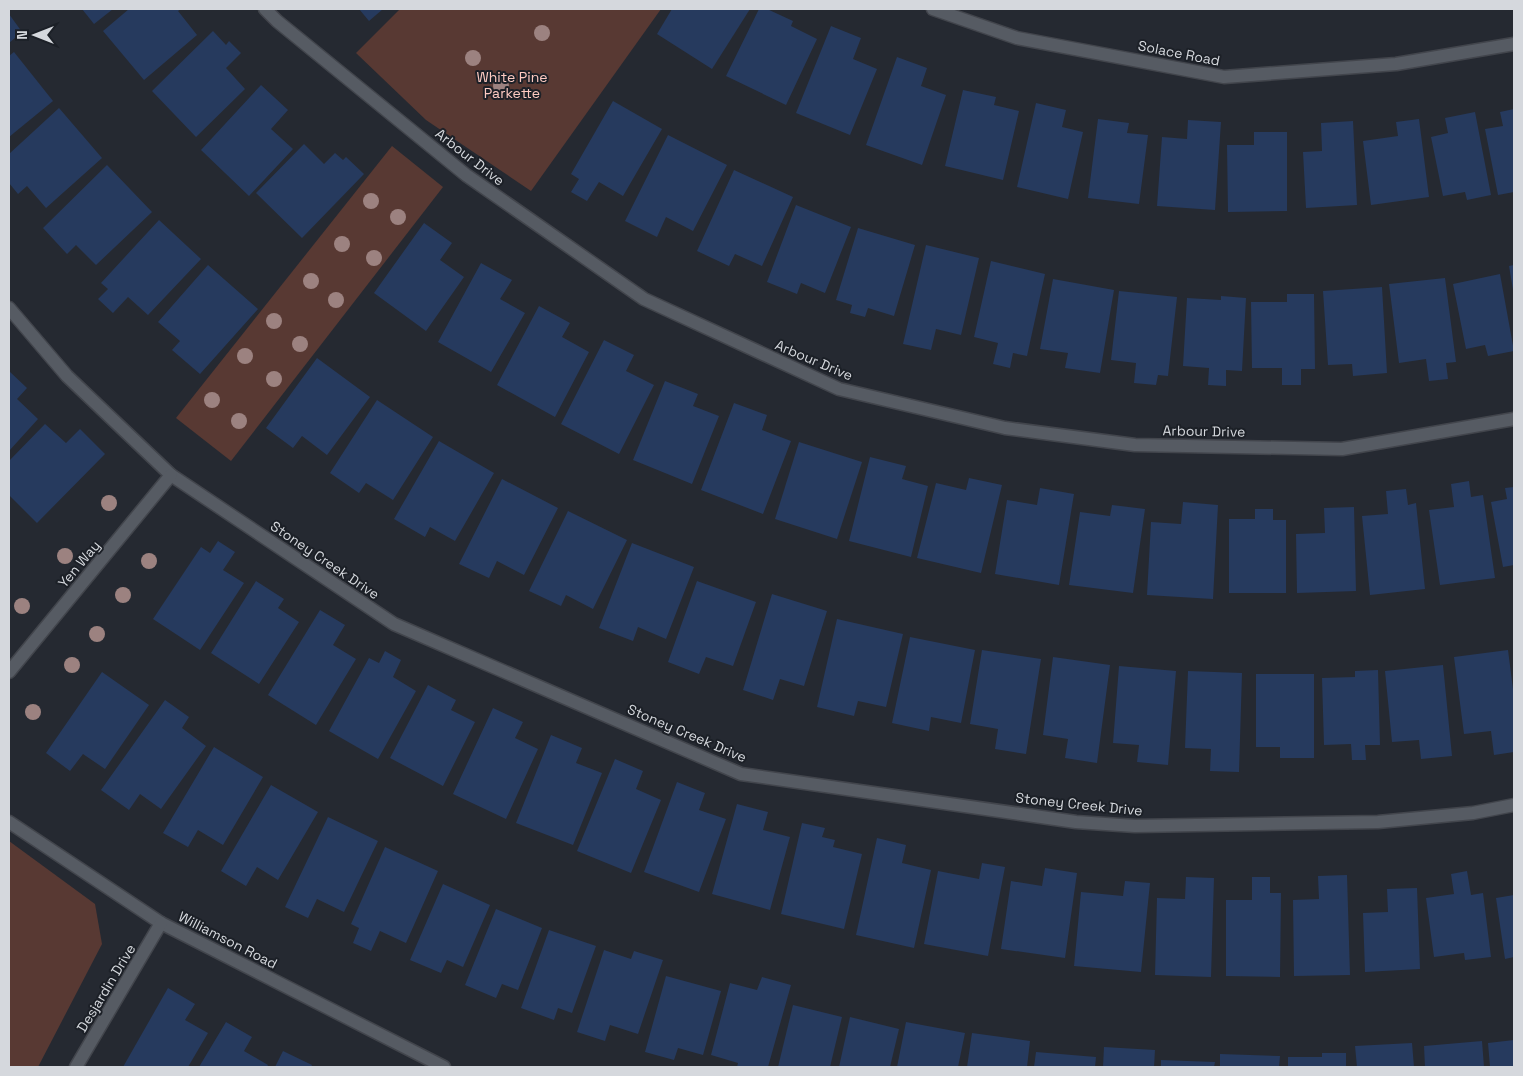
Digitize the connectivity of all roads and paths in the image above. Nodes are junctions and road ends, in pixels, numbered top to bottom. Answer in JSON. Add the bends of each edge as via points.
{"nodes":[{"id":1,"x":265,"y":9,"type":"edge"},
{"id":2,"x":933,"y":9,"type":"edge"},
{"id":3,"x":1514,"y":44,"type":"edge"},
{"id":4,"x":9,"y":308,"type":"edge"},
{"id":5,"x":1514,"y":419,"type":"edge"},
{"id":6,"x":171,"y":475,"type":"junction"},
{"id":7,"x":9,"y":672,"type":"edge"},
{"id":8,"x":1514,"y":805,"type":"edge"},
{"id":9,"x":9,"y":822,"type":"edge"},
{"id":10,"x":161,"y":923,"type":"junction"},
{"id":11,"x":76,"y":1067,"type":"edge"},
{"id":12,"x":444,"y":1067,"type":"edge"}],
"edges":[{"from":1,"to":5,"type":"street","name":"Arbour Drive","via":[[466,175],[644,299],[839,389],[1005,428],[1135,445],[1342,449]]},
{"from":2,"to":3,"type":"street","name":"Solace Road","via":[[1017,38],[1224,77],[1396,64]]},
{"from":4,"to":6,"type":"street","name":"Stoney Creek Drive","via":[[67,376]]},
{"from":6,"to":7,"type":"street","name":"Yen Way"},
{"from":6,"to":8,"type":"street","name":"Stoney Creek Drive","via":[[394,624],[741,774],[1076,822],[1135,826],[1378,822],[1473,813]]},
{"from":9,"to":10,"type":"street","name":"Williamson Road"},
{"from":10,"to":11,"type":"street","name":"Desjardin Drive"},
{"from":10,"to":12,"type":"street","name":"Williamson Road"}]}
